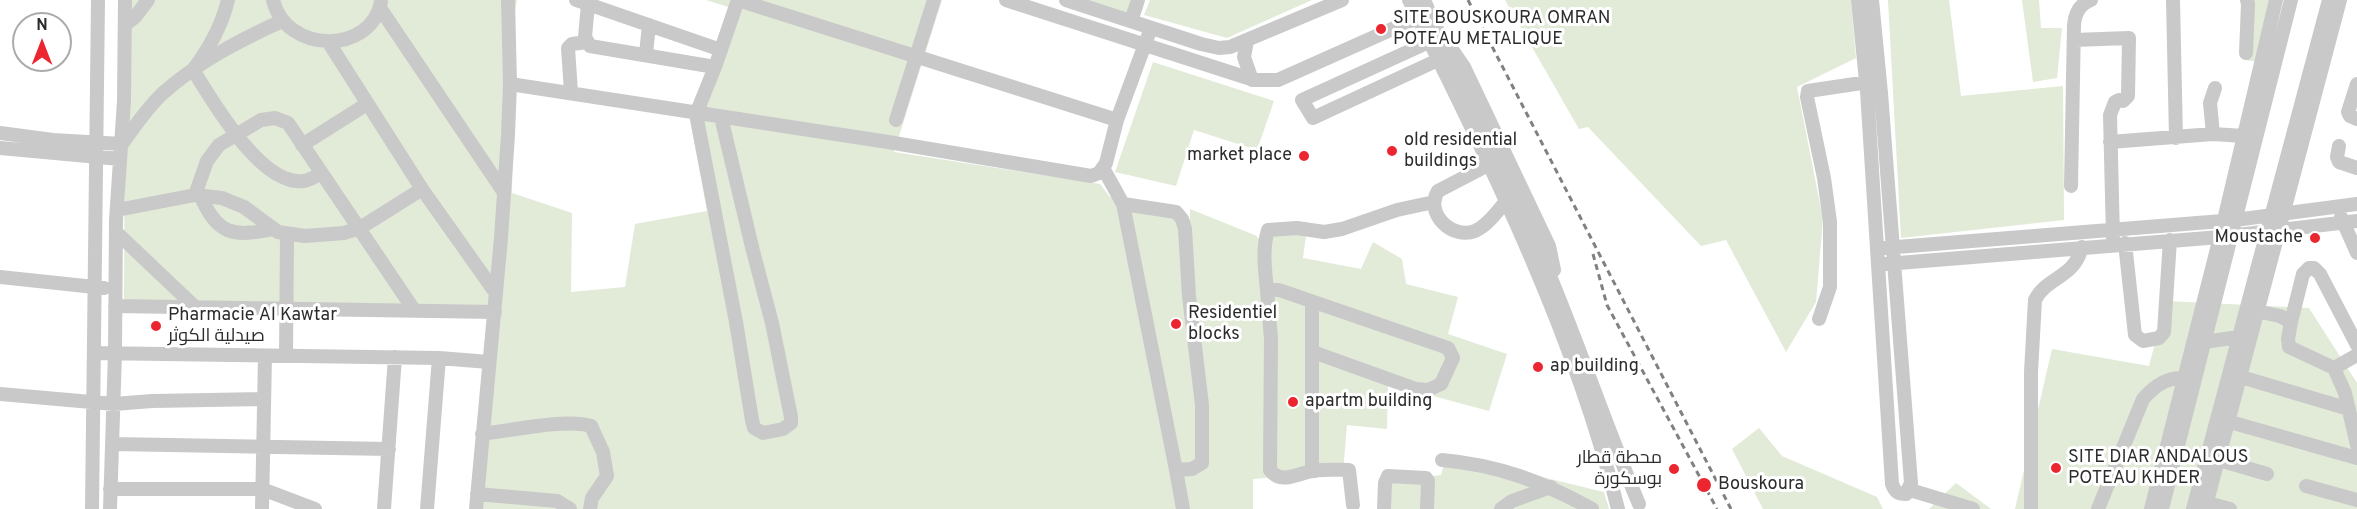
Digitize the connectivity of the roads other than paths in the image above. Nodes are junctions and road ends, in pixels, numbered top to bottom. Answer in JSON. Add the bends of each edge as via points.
{"nodes":[{"id":1,"x":98,"y":0,"type":"edge"},
{"id":2,"x":125,"y":0,"type":"edge"},
{"id":3,"x":148,"y":0,"type":"edge"},
{"id":4,"x":228,"y":0,"type":"edge"},
{"id":5,"x":273,"y":0,"type":"edge"},
{"id":6,"x":508,"y":0,"type":"edge"},
{"id":7,"x":738,"y":0,"type":"edge"},
{"id":8,"x":934,"y":0,"type":"edge"},
{"id":9,"x":1006,"y":0,"type":"edge"},
{"id":10,"x":1066,"y":0,"type":"edge"},
{"id":11,"x":1138,"y":0,"type":"edge"},
{"id":12,"x":1342,"y":0,"type":"edge"},
{"id":13,"x":1408,"y":0,"type":"edge"},
{"id":14,"x":1424,"y":0,"type":"edge"},
{"id":15,"x":1858,"y":0,"type":"edge"},
{"id":16,"x":1872,"y":0,"type":"edge"},
{"id":17,"x":2091,"y":0,"type":"edge"},
{"id":18,"x":2173,"y":0,"type":"edge"},
{"id":19,"x":2247,"y":0,"type":"edge"},
{"id":20,"x":2329,"y":0,"type":"edge"},
{"id":21,"x":2340,"y":0,"type":"edge"},
{"id":22,"x":2283,"y":1,"type":"edge"},
{"id":23,"x":582,"y":2,"type":"edge"},
{"id":24,"x":381,"y":4,"type":"edge"},
{"id":25,"x":613,"y":6,"type":"edge"},
{"id":26,"x":1418,"y":18,"type":"junction"},
{"id":27,"x":282,"y":21,"type":"junction"},
{"id":28,"x":1131,"y":21,"type":"junction"},
{"id":29,"x":126,"y":24,"type":"junction"},
{"id":30,"x":650,"y":25,"type":"junction"},
{"id":31,"x":1151,"y":28,"type":"junction"},
{"id":32,"x":2074,"y":40,"type":"junction"},
{"id":33,"x":1247,"y":41,"type":"junction"},
{"id":34,"x":1435,"y":41,"type":"junction"},
{"id":35,"x":587,"y":42,"type":"junction"},
{"id":36,"x":329,"y":43,"type":"junction"},
{"id":37,"x":1146,"y":44,"type":"junction"},
{"id":38,"x":721,"y":50,"type":"junction"},
{"id":39,"x":2246,"y":52,"type":"dead end"},
{"id":40,"x":646,"y":54,"type":"junction"},
{"id":41,"x":916,"y":56,"type":"junction"},
{"id":42,"x":1438,"y":60,"type":"junction"},
{"id":43,"x":716,"y":67,"type":"junction"},
{"id":44,"x":1306,"y":68,"type":"junction"},
{"id":45,"x":193,"y":70,"type":"junction"},
{"id":46,"x":1252,"y":80,"type":"junction"},
{"id":47,"x":1873,"y":81,"type":"junction"},
{"id":48,"x":510,"y":84,"type":"junction"},
{"id":49,"x":2357,"y":84,"type":"edge"},
{"id":50,"x":2215,"y":88,"type":"dead end"},
{"id":51,"x":571,"y":92,"type":"junction"},
{"id":52,"x":1317,"y":93,"type":"junction"},
{"id":53,"x":367,"y":104,"type":"junction"},
{"id":54,"x":696,"y":114,"type":"junction"},
{"id":55,"x":721,"y":117,"type":"junction"},
{"id":56,"x":2357,"y":119,"type":"edge"},
{"id":57,"x":896,"y":120,"type":"dead end"},
{"id":58,"x":1117,"y":120,"type":"junction"},
{"id":59,"x":0,"y":133,"type":"edge"},
{"id":60,"x":235,"y":134,"type":"junction"},
{"id":61,"x":2213,"y":134,"type":"junction"},
{"id":62,"x":2176,"y":138,"type":"junction"},
{"id":63,"x":2249,"y":140,"type":"junction"},
{"id":64,"x":2110,"y":142,"type":"junction"},
{"id":65,"x":122,"y":144,"type":"junction"},
{"id":66,"x":302,"y":145,"type":"junction"},
{"id":67,"x":2339,"y":146,"type":"dead end"},
{"id":68,"x":0,"y":148,"type":"edge"},
{"id":69,"x":97,"y":150,"type":"junction"},
{"id":70,"x":120,"y":159,"type":"junction"},
{"id":71,"x":1488,"y":165,"type":"junction"},
{"id":72,"x":1103,"y":168,"type":"junction"},
{"id":73,"x":2357,"y":168,"type":"edge"},
{"id":74,"x":321,"y":173,"type":"junction"},
{"id":75,"x":2071,"y":186,"type":"dead end"},
{"id":76,"x":422,"y":189,"type":"junction"},
{"id":77,"x":503,"y":192,"type":"junction"},
{"id":78,"x":197,"y":195,"type":"junction"},
{"id":79,"x":1506,"y":201,"type":"junction"},
{"id":80,"x":1434,"y":202,"type":"junction"},
{"id":81,"x":1123,"y":204,"type":"junction"},
{"id":82,"x":2357,"y":204,"type":"edge"},
{"id":83,"x":2338,"y":207,"type":"junction"},
{"id":84,"x":117,"y":210,"type":"junction"},
{"id":85,"x":2277,"y":215,"type":"junction"},
{"id":86,"x":2229,"y":220,"type":"junction"},
{"id":87,"x":2357,"y":221,"type":"edge"},
{"id":88,"x":2343,"y":223,"type":"junction"},
{"id":89,"x":360,"y":228,"type":"junction"},
{"id":90,"x":2113,"y":230,"type":"junction"},
{"id":91,"x":2273,"y":230,"type":"junction"},
{"id":92,"x":116,"y":232,"type":"junction"},
{"id":93,"x":280,"y":232,"type":"junction"},
{"id":94,"x":2068,"y":233,"type":"junction"},
{"id":95,"x":2225,"y":236,"type":"junction"},
{"id":96,"x":2170,"y":240,"type":"junction"},
{"id":97,"x":2119,"y":244,"type":"junction"},
{"id":98,"x":1893,"y":248,"type":"junction"},
{"id":99,"x":2075,"y":248,"type":"junction"},
{"id":100,"x":1877,"y":249,"type":"junction"},
{"id":101,"x":2357,"y":253,"type":"edge"},
{"id":102,"x":1894,"y":263,"type":"junction"},
{"id":103,"x":1878,"y":265,"type":"junction"},
{"id":104,"x":0,"y":277,"type":"edge"},
{"id":105,"x":96,"y":288,"type":"junction"},
{"id":106,"x":115,"y":290,"type":"junction"},
{"id":107,"x":1267,"y":290,"type":"junction"},
{"id":108,"x":495,"y":292,"type":"junction"},
{"id":109,"x":1312,"y":302,"type":"junction"},
{"id":110,"x":116,"y":306,"type":"junction"},
{"id":111,"x":194,"y":306,"type":"junction"},
{"id":112,"x":286,"y":308,"type":"junction"},
{"id":113,"x":414,"y":310,"type":"junction"},
{"id":114,"x":2252,"y":310,"type":"junction"},
{"id":115,"x":495,"y":312,"type":"junction"},
{"id":116,"x":1819,"y":319,"type":"dead end"},
{"id":117,"x":2291,"y":322,"type":"junction"},
{"id":118,"x":2245,"y":338,"type":"junction"},
{"id":119,"x":2204,"y":342,"type":"junction"},
{"id":120,"x":2357,"y":345,"type":"edge"},
{"id":121,"x":1312,"y":352,"type":"junction"},
{"id":122,"x":95,"y":353,"type":"junction"},
{"id":123,"x":115,"y":353,"type":"junction"},
{"id":124,"x":2357,"y":355,"type":"edge"},
{"id":125,"x":265,"y":356,"type":"junction"},
{"id":126,"x":286,"y":356,"type":"junction"},
{"id":127,"x":395,"y":357,"type":"junction"},
{"id":128,"x":1902,"y":357,"type":"junction"},
{"id":129,"x":439,"y":358,"type":"junction"},
{"id":130,"x":1885,"y":358,"type":"junction"},
{"id":131,"x":489,"y":362,"type":"junction"},
{"id":132,"x":2334,"y":368,"type":"junction"},
{"id":133,"x":2241,"y":377,"type":"junction"},
{"id":134,"x":2189,"y":379,"type":"junction"},
{"id":135,"x":2351,"y":391,"type":"edge"},
{"id":136,"x":0,"y":394,"type":"edge"},
{"id":137,"x":264,"y":399,"type":"junction"},
{"id":138,"x":93,"y":404,"type":"junction"},
{"id":139,"x":114,"y":404,"type":"junction"},
{"id":140,"x":2349,"y":409,"type":"junction"},
{"id":141,"x":2224,"y":420,"type":"junction"},
{"id":142,"x":482,"y":434,"type":"junction"},
{"id":143,"x":113,"y":444,"type":"junction"},
{"id":144,"x":264,"y":445,"type":"junction"},
{"id":145,"x":2357,"y":445,"type":"edge"},
{"id":146,"x":389,"y":449,"type":"junction"},
{"id":147,"x":2357,"y":458,"type":"edge"},
{"id":148,"x":1442,"y":460,"type":"dead end"},
{"id":149,"x":2219,"y":460,"type":"junction"},
{"id":150,"x":1176,"y":470,"type":"junction"},
{"id":151,"x":1312,"y":471,"type":"junction"},
{"id":152,"x":2267,"y":474,"type":"dead end"},
{"id":153,"x":2306,"y":486,"type":"dead end"},
{"id":154,"x":1551,"y":487,"type":"junction"},
{"id":155,"x":110,"y":489,"type":"junction"},
{"id":156,"x":262,"y":489,"type":"junction"},
{"id":157,"x":1910,"y":490,"type":"junction"},
{"id":158,"x":477,"y":494,"type":"junction"},
{"id":159,"x":2357,"y":500,"type":"edge"},
{"id":160,"x":1353,"y":505,"type":"dead end"},
{"id":161,"x":2200,"y":505,"type":"edge"},
{"id":162,"x":1643,"y":506,"type":"edge"},
{"id":163,"x":92,"y":509,"type":"edge"},
{"id":164,"x":110,"y":509,"type":"edge"},
{"id":165,"x":262,"y":509,"type":"edge"},
{"id":166,"x":315,"y":509,"type":"edge"},
{"id":167,"x":384,"y":509,"type":"edge"},
{"id":168,"x":427,"y":509,"type":"edge"},
{"id":169,"x":476,"y":509,"type":"edge"},
{"id":170,"x":570,"y":509,"type":"edge"},
{"id":171,"x":590,"y":509,"type":"edge"},
{"id":172,"x":1183,"y":509,"type":"edge"},
{"id":173,"x":1384,"y":509,"type":"edge"},
{"id":174,"x":1427,"y":509,"type":"edge"},
{"id":175,"x":1501,"y":509,"type":"edge"},
{"id":176,"x":1592,"y":509,"type":"edge"},
{"id":177,"x":1619,"y":509,"type":"edge"},
{"id":178,"x":1973,"y":509,"type":"edge"},
{"id":179,"x":2031,"y":509,"type":"edge"},
{"id":180,"x":2098,"y":509,"type":"edge"},
{"id":181,"x":2151,"y":509,"type":"edge"},
{"id":182,"x":2162,"y":509,"type":"edge"},
{"id":183,"x":2230,"y":509,"type":"edge"}],
"edges":[{"from":1,"to":69,"type":"street"},
{"from":2,"to":29,"type":"street"},
{"from":3,"to":29,"type":"street"},
{"from":4,"to":45,"type":"street","via":[[204,56]]},
{"from":5,"to":27,"type":"street"},
{"from":6,"to":48,"type":"street"},
{"from":7,"to":38,"type":"street"},
{"from":7,"to":41,"type":"street"},
{"from":8,"to":41,"type":"street"},
{"from":9,"to":37,"type":"street"},
{"from":10,"to":28,"type":"street"},
{"from":11,"to":28,"type":"street"},
{"from":12,"to":33,"type":"street"},
{"from":13,"to":26,"type":"street"},
{"from":14,"to":34,"type":"street"},
{"from":15,"to":47,"type":"street"},
{"from":16,"to":47,"type":"street"},
{"from":17,"to":32,"type":"street","via":[[2078,9]]},
{"from":18,"to":62,"type":"street"},
{"from":19,"to":39,"type":"street"},
{"from":20,"to":85,"type":"street"},
{"from":21,"to":85,"type":"street"},
{"from":22,"to":63,"type":"street"},
{"from":23,"to":25,"type":"street"},
{"from":23,"to":35,"type":"street"},
{"from":24,"to":36,"type":"street","via":[[368,26],[350,38]]},
{"from":24,"to":77,"type":"street"},
{"from":25,"to":30,"type":"street"},
{"from":26,"to":34,"type":"street"},
{"from":26,"to":44,"type":"street"},
{"from":27,"to":36,"type":"street","via":[[303,37]]},
{"from":27,"to":45,"type":"street","via":[[235,43]]},
{"from":28,"to":31,"type":"street"},
{"from":29,"to":65,"type":"street"},
{"from":30,"to":38,"type":"street"},
{"from":30,"to":40,"type":"street"},
{"from":31,"to":33,"type":"street","via":[[1219,48]]},
{"from":31,"to":37,"type":"street"},
{"from":32,"to":64,"type":"street","via":[[2129,38],[2128,96],[2115,102],[2112,109]]},
{"from":32,"to":75,"type":"street"},
{"from":33,"to":46,"type":"street","via":[[1244,57]]},
{"from":34,"to":42,"type":"street"},
{"from":34,"to":52,"type":"street"},
{"from":34,"to":162,"type":"street","via":[[1454,52],[1464,67],[1549,246],[1556,290],[1613,443]]},
{"from":35,"to":40,"type":"street","via":[[593,47]]},
{"from":35,"to":51,"type":"street","via":[[568,48]]},
{"from":36,"to":53,"type":"street"},
{"from":37,"to":46,"type":"street"},
{"from":37,"to":58,"type":"street"},
{"from":38,"to":43,"type":"street"},
{"from":40,"to":43,"type":"street"},
{"from":41,"to":57,"type":"street"},
{"from":41,"to":58,"type":"street"},
{"from":42,"to":52,"type":"street","via":[[1324,112]]},
{"from":42,"to":71,"type":"street"},
{"from":43,"to":54,"type":"street"},
{"from":44,"to":46,"type":"street","via":[[1278,80]]},
{"from":44,"to":52,"type":"street"},
{"from":45,"to":60,"type":"street"},
{"from":45,"to":65,"type":"street","via":[[156,100]]},
{"from":47,"to":98,"type":"street"},
{"from":47,"to":100,"type":"street"},
{"from":47,"to":116,"type":"street","via":[[1808,91],[1830,222],[1830,287]]},
{"from":48,"to":51,"type":"street"},
{"from":48,"to":77,"type":"street"},
{"from":49,"to":56,"type":"street","via":[[2348,112]]},
{"from":50,"to":61,"type":"street","via":[[2210,103]]},
{"from":51,"to":54,"type":"street"},
{"from":53,"to":66,"type":"street"},
{"from":53,"to":76,"type":"street"},
{"from":54,"to":55,"type":"street"},
{"from":54,"to":55,"type":"street","via":[[752,420],[754,428],[763,433],[789,426],[791,417]]},
{"from":55,"to":72,"type":"street","via":[[1082,176],[1095,175]]},
{"from":58,"to":72,"type":"street"},
{"from":59,"to":69,"type":"street"},
{"from":60,"to":66,"type":"street","via":[[254,123],[275,118],[288,123]]},
{"from":60,"to":74,"type":"street","via":[[260,161],[287,179],[304,181]]},
{"from":60,"to":78,"type":"street","via":[[210,154]]},
{"from":61,"to":62,"type":"street"},
{"from":61,"to":63,"type":"street"},
{"from":62,"to":64,"type":"street"},
{"from":63,"to":86,"type":"street"},
{"from":64,"to":90,"type":"street"},
{"from":65,"to":69,"type":"street"},
{"from":65,"to":70,"type":"street"},
{"from":66,"to":74,"type":"street"},
{"from":67,"to":73,"type":"street","via":[[2339,162]]},
{"from":68,"to":69,"type":"street"},
{"from":69,"to":70,"type":"street"},
{"from":69,"to":105,"type":"street"},
{"from":70,"to":84,"type":"street"},
{"from":71,"to":79,"type":"street"},
{"from":71,"to":80,"type":"street","via":[[1443,187]]},
{"from":72,"to":81,"type":"street"},
{"from":74,"to":89,"type":"street"},
{"from":76,"to":89,"type":"street"},
{"from":76,"to":108,"type":"street"},
{"from":77,"to":108,"type":"street"},
{"from":78,"to":84,"type":"street"},
{"from":78,"to":93,"type":"street","via":[[233,201]]},
{"from":78,"to":93,"type":"street","via":[[210,215],[228,231],[243,235]]},
{"from":79,"to":80,"type":"street","via":[[1478,230],[1462,233],[1444,225]]},
{"from":79,"to":177,"type":"street","via":[[1557,321],[1604,452]]},
{"from":80,"to":107,"type":"street","via":[[1342,229],[1268,230],[1264,258]]},
{"from":81,"to":150,"type":"street"},
{"from":81,"to":150,"type":"street","via":[[1176,212],[1185,230],[1202,405],[1202,460],[1198,467]]},
{"from":82,"to":83,"type":"street"},
{"from":83,"to":85,"type":"street"},
{"from":83,"to":88,"type":"street"},
{"from":84,"to":92,"type":"street"},
{"from":85,"to":86,"type":"street"},
{"from":85,"to":91,"type":"street"},
{"from":86,"to":90,"type":"street"},
{"from":86,"to":95,"type":"street"},
{"from":87,"to":88,"type":"street"},
{"from":88,"to":91,"type":"street"},
{"from":88,"to":101,"type":"street"},
{"from":89,"to":93,"type":"street","via":[[328,234]]},
{"from":89,"to":113,"type":"street"},
{"from":90,"to":94,"type":"street"},
{"from":90,"to":97,"type":"street"},
{"from":91,"to":95,"type":"street"},
{"from":91,"to":114,"type":"street"},
{"from":92,"to":106,"type":"street"},
{"from":92,"to":111,"type":"street"},
{"from":93,"to":112,"type":"street"},
{"from":94,"to":98,"type":"street"},
{"from":94,"to":99,"type":"street"},
{"from":95,"to":96,"type":"street"},
{"from":95,"to":119,"type":"street"},
{"from":95,"to":134,"type":"street"},
{"from":96,"to":97,"type":"street"},
{"from":96,"to":97,"type":"street","via":[[2163,332],[2159,338],[2143,341],[2135,335]]},
{"from":97,"to":99,"type":"street"},
{"from":98,"to":100,"type":"street"},
{"from":98,"to":102,"type":"street"},
{"from":99,"to":102,"type":"street"},
{"from":99,"to":179,"type":"street","via":[[2076,264],[2039,292],[2035,300]]},
{"from":100,"to":103,"type":"street"},
{"from":102,"to":103,"type":"street"},
{"from":102,"to":128,"type":"street"},
{"from":103,"to":130,"type":"street"},
{"from":104,"to":105,"type":"street"},
{"from":105,"to":106,"type":"street"},
{"from":105,"to":122,"type":"street"},
{"from":106,"to":110,"type":"street"},
{"from":107,"to":109,"type":"street","via":[[1279,290]]},
{"from":107,"to":151,"type":"street","via":[[1271,339],[1270,470],[1275,476],[1287,478]]},
{"from":108,"to":115,"type":"street"},
{"from":109,"to":121,"type":"street"},
{"from":109,"to":121,"type":"street","via":[[1448,348],[1453,358],[1441,384],[1428,390],[1388,381]]},
{"from":110,"to":111,"type":"street"},
{"from":110,"to":123,"type":"street"},
{"from":111,"to":112,"type":"street"},
{"from":112,"to":113,"type":"street"},
{"from":112,"to":126,"type":"street"},
{"from":113,"to":115,"type":"street"},
{"from":114,"to":117,"type":"street"},
{"from":114,"to":118,"type":"street"},
{"from":115,"to":131,"type":"street"},
{"from":117,"to":120,"type":"street","via":[[2303,274],[2314,268]]},
{"from":117,"to":132,"type":"street","via":[[2289,347]]},
{"from":118,"to":119,"type":"street"},
{"from":118,"to":133,"type":"street"},
{"from":118,"to":141,"type":"street"},
{"from":119,"to":134,"type":"street"},
{"from":121,"to":151,"type":"street"},
{"from":122,"to":123,"type":"street"},
{"from":122,"to":138,"type":"street"},
{"from":123,"to":125,"type":"street"},
{"from":123,"to":139,"type":"street"},
{"from":124,"to":132,"type":"street"},
{"from":125,"to":126,"type":"street"},
{"from":125,"to":137,"type":"street"},
{"from":126,"to":127,"type":"street"},
{"from":127,"to":129,"type":"street"},
{"from":127,"to":146,"type":"street"},
{"from":128,"to":130,"type":"street"},
{"from":128,"to":157,"type":"street"},
{"from":129,"to":131,"type":"street"},
{"from":129,"to":168,"type":"street"},
{"from":130,"to":157,"type":"street","via":[[1892,484],[1900,494]]},
{"from":131,"to":142,"type":"street"},
{"from":132,"to":135,"type":"street"},
{"from":133,"to":140,"type":"street"},
{"from":133,"to":141,"type":"street"},
{"from":134,"to":180,"type":"street","via":[[2167,380],[2143,399]]},
{"from":134,"to":181,"type":"street"},
{"from":134,"to":182,"type":"street"},
{"from":135,"to":140,"type":"street"},
{"from":136,"to":138,"type":"street"},
{"from":137,"to":139,"type":"street"},
{"from":137,"to":144,"type":"street"},
{"from":138,"to":139,"type":"street"},
{"from":138,"to":163,"type":"street"},
{"from":139,"to":143,"type":"street"},
{"from":140,"to":145,"type":"street"},
{"from":141,"to":147,"type":"street"},
{"from":141,"to":149,"type":"street"},
{"from":141,"to":161,"type":"street"},
{"from":142,"to":158,"type":"street"},
{"from":142,"to":171,"type":"street","via":[[564,424],[591,426],[603,452],[607,476],[592,498]]},
{"from":143,"to":144,"type":"street"},
{"from":143,"to":155,"type":"street"},
{"from":144,"to":146,"type":"street"},
{"from":144,"to":156,"type":"street"},
{"from":146,"to":167,"type":"street"},
{"from":148,"to":154,"type":"street","via":[[1486,466]]},
{"from":149,"to":152,"type":"street"},
{"from":149,"to":161,"type":"street"},
{"from":150,"to":172,"type":"street"},
{"from":151,"to":160,"type":"street","via":[[1349,470]]},
{"from":153,"to":159,"type":"street"},
{"from":154,"to":175,"type":"street"},
{"from":154,"to":176,"type":"street"},
{"from":155,"to":156,"type":"street"},
{"from":155,"to":164,"type":"street"},
{"from":156,"to":165,"type":"street"},
{"from":156,"to":166,"type":"street"},
{"from":157,"to":178,"type":"street"},
{"from":158,"to":169,"type":"street"},
{"from":158,"to":170,"type":"street","via":[[557,501]]},
{"from":161,"to":183,"type":"street"},
{"from":162,"to":177,"type":"street","via":[[1625,504]]},
{"from":173,"to":174,"type":"street","via":[[1388,476],[1426,478]]}]}
